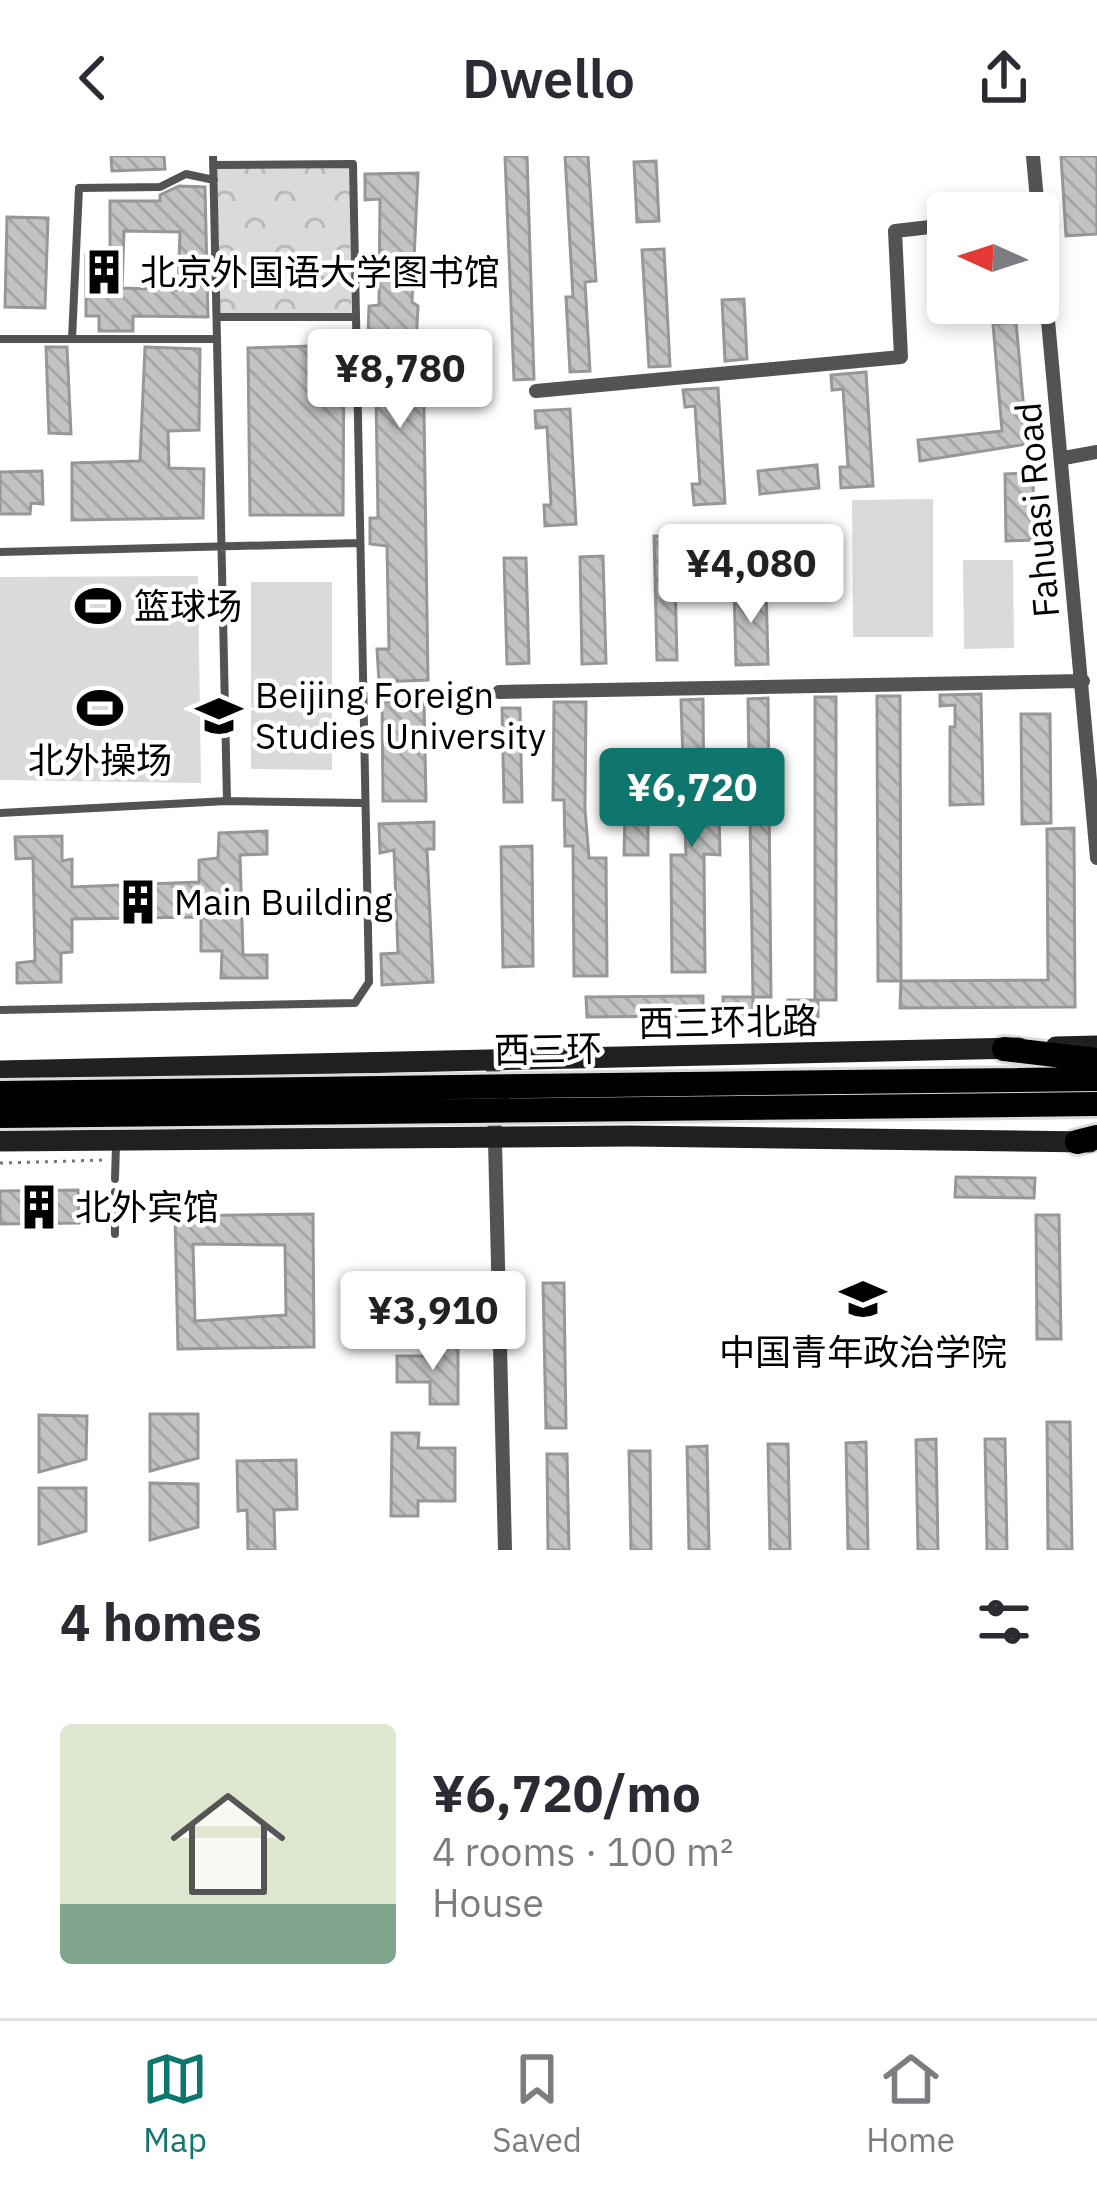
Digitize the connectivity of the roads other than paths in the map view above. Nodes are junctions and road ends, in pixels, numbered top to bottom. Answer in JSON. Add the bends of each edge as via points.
{"nodes":[{"id":1,"x":1034,"y":156,"type":"edge"},
{"id":2,"x":213,"y":160,"type":"edge"},
{"id":3,"x":214,"y":180,"type":"junction"},
{"id":4,"x":1036,"y":192,"type":"edge"},
{"id":5,"x":927,"y":227,"type":"edge"},
{"id":6,"x":217,"y":317,"type":"junction"},
{"id":7,"x":355,"y":317,"type":"junction"},
{"id":8,"x":1050,"y":324,"type":"edge"},
{"id":9,"x":0,"y":339,"type":"edge"},
{"id":10,"x":72,"y":339,"type":"junction"},
{"id":11,"x":217,"y":339,"type":"junction"},
{"id":12,"x":536,"y":392,"type":"dead end"},
{"id":13,"x":1097,"y":452,"type":"edge"},
{"id":14,"x":1064,"y":458,"type":"junction"},
{"id":15,"x":222,"y":542,"type":"junction"},
{"id":16,"x":359,"y":542,"type":"junction"},
{"id":17,"x":0,"y":552,"type":"edge"},
{"id":18,"x":1082,"y":681,"type":"junction"},
{"id":19,"x":499,"y":692,"type":"dead end"},
{"id":20,"x":227,"y":800,"type":"junction"},
{"id":21,"x":363,"y":802,"type":"junction"},
{"id":22,"x":0,"y":813,"type":"edge"},
{"id":23,"x":1097,"y":858,"type":"edge"},
{"id":24,"x":0,"y":1010,"type":"edge"},
{"id":25,"x":1097,"y":1046,"type":"edge"},
{"id":26,"x":1004,"y":1049,"type":"junction"},
{"id":27,"x":493,"y":1060,"type":"junction"},
{"id":28,"x":1097,"y":1060,"type":"edge"},
{"id":29,"x":0,"y":1071,"type":"edge"},
{"id":30,"x":1097,"y":1079,"type":"edge"},
{"id":31,"x":0,"y":1093,"type":"edge"},
{"id":32,"x":841,"y":1095,"type":"junction"},
{"id":33,"x":1097,"y":1104,"type":"edge"},
{"id":34,"x":0,"y":1116,"type":"edge"},
{"id":35,"x":495,"y":1136,"type":"junction"},
{"id":36,"x":116,"y":1139,"type":"junction"},
{"id":37,"x":1090,"y":1140,"type":"edge"},
{"id":38,"x":0,"y":1141,"type":"edge"},
{"id":39,"x":116,"y":1179,"type":"dead end"},
{"id":40,"x":115,"y":1192,"type":"dead end"},
{"id":41,"x":115,"y":1234,"type":"dead end"},
{"id":42,"x":505,"y":1550,"type":"edge"}],
"edges":[{"from":1,"to":4,"type":"street","name":"Fahuasi Road"},
{"from":2,"to":3,"type":"lane"},
{"from":2,"to":7,"type":"lane","via":[[353,164]]},
{"from":3,"to":6,"type":"lane"},
{"from":3,"to":10,"type":"lane","via":[[186,174],[160,187],[79,188]]},
{"from":5,"to":12,"type":"street","via":[[895,231],[902,357]]},
{"from":6,"to":7,"type":"lane"},
{"from":6,"to":11,"type":"lane"},
{"from":7,"to":16,"type":"lane"},
{"from":8,"to":14,"type":"street","name":"Fahuasi Road"},
{"from":9,"to":10,"type":"lane"},
{"from":10,"to":11,"type":"lane"},
{"from":11,"to":15,"type":"lane"},
{"from":13,"to":14,"type":"street"},
{"from":14,"to":18,"type":"street","name":"Fahuasi Road"},
{"from":15,"to":16,"type":"lane"},
{"from":15,"to":17,"type":"lane"},
{"from":15,"to":20,"type":"lane"},
{"from":16,"to":21,"type":"lane"},
{"from":18,"to":19,"type":"street"},
{"from":18,"to":23,"type":"street","name":"Fahuasi Road"},
{"from":20,"to":21,"type":"lane"},
{"from":20,"to":22,"type":"lane"},
{"from":21,"to":24,"type":"lane","via":[[369,982],[355,1003]]},
{"from":25,"to":26,"type":"street","name":"西三环北路"},
{"from":26,"to":27,"type":"street","name":"西三环北路"},
{"from":26,"to":28,"type":"highway"},
{"from":27,"to":29,"type":"street","name":"西三环北路"},
{"from":27,"to":35,"type":"street"},
{"from":30,"to":32,"type":"highway","name":"西三环"},
{"from":31,"to":32,"type":"highway","name":"西三环","bridge":true},
{"from":32,"to":33,"type":"highway","name":"西三环"},
{"from":32,"to":34,"type":"highway","name":"西三环","bridge":true},
{"from":35,"to":36,"type":"street"},
{"from":35,"to":37,"type":"street"},
{"from":35,"to":42,"type":"street"},
{"from":36,"to":38,"type":"street"},
{"from":36,"to":39,"type":"lane"},
{"from":40,"to":41,"type":"lane"}]}
